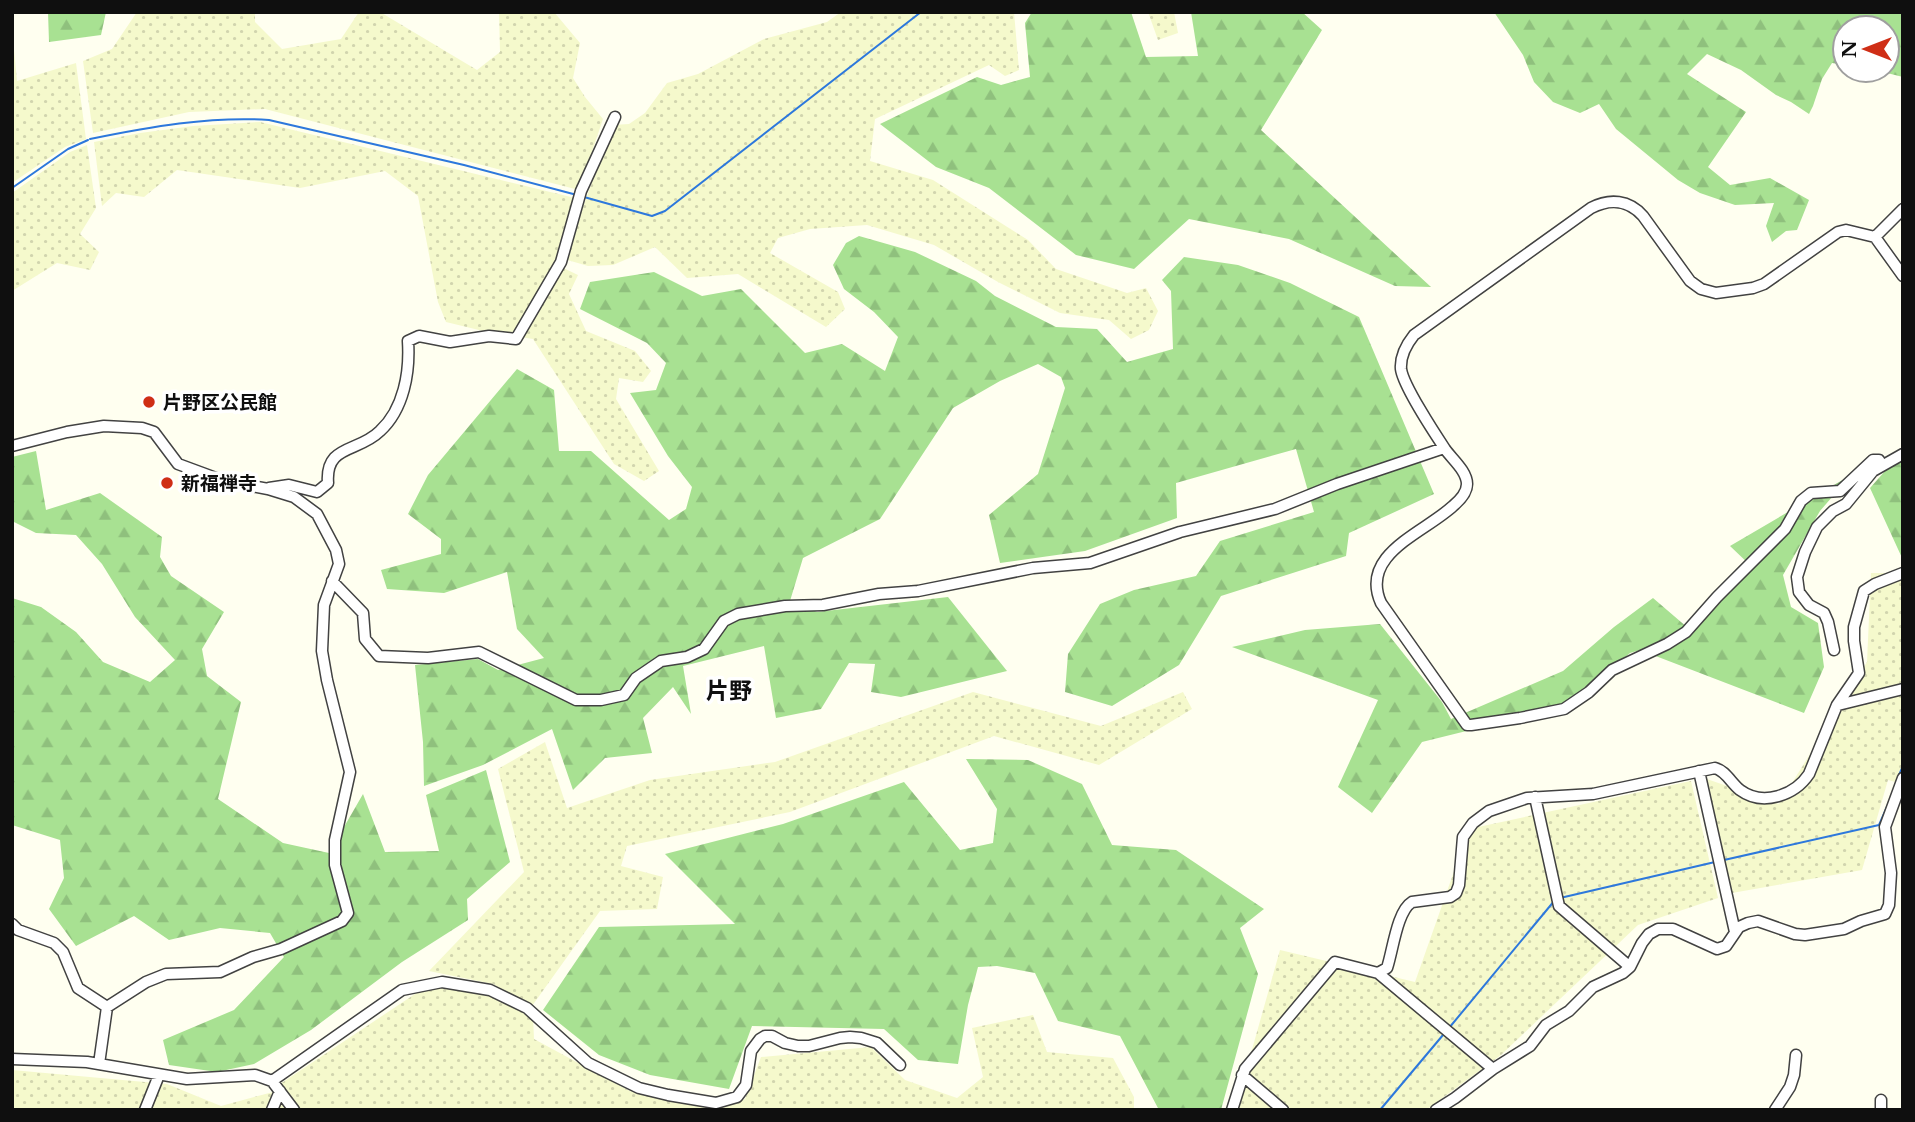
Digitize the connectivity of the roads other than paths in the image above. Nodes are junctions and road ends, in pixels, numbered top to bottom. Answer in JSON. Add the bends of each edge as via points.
{"nodes":[{"id":1,"x":615,"y":117,"type":"dead end"},
{"id":2,"x":1903,"y":209,"type":"edge"},
{"id":3,"x":1875,"y":237,"type":"junction"},
{"id":4,"x":1903,"y":276,"type":"edge"},
{"id":5,"x":12,"y":446,"type":"edge"},
{"id":6,"x":1444,"y":448,"type":"junction"},
{"id":7,"x":1903,"y":454,"type":"edge"},
{"id":8,"x":1882,"y":465,"type":"junction"},
{"id":9,"x":268,"y":489,"type":"junction"},
{"id":10,"x":1903,"y":573,"type":"edge"},
{"id":11,"x":332,"y":581,"type":"junction"},
{"id":12,"x":1834,"y":650,"type":"dead end"},
{"id":13,"x":1903,"y":689,"type":"edge"},
{"id":14,"x":1838,"y":705,"type":"junction"},
{"id":15,"x":1699,"y":771,"type":"junction"},
{"id":16,"x":1903,"y":778,"type":"edge"},
{"id":17,"x":1535,"y":797,"type":"junction"},
{"id":18,"x":12,"y":924,"type":"edge"},
{"id":19,"x":1735,"y":932,"type":"junction"},
{"id":20,"x":1630,"y":967,"type":"junction"},
{"id":21,"x":1378,"y":973,"type":"junction"},
{"id":22,"x":107,"y":1007,"type":"junction"},
{"id":23,"x":1796,"y":1055,"type":"dead end"},
{"id":24,"x":12,"y":1059,"type":"edge"},
{"id":25,"x":99,"y":1064,"type":"junction"},
{"id":26,"x":900,"y":1065,"type":"dead end"},
{"id":27,"x":1493,"y":1069,"type":"junction"},
{"id":28,"x":159,"y":1075,"type":"junction"},
{"id":29,"x":1242,"y":1075,"type":"junction"},
{"id":30,"x":272,"y":1081,"type":"junction"},
{"id":31,"x":280,"y":1091,"type":"junction"},
{"id":32,"x":145,"y":1110,"type":"edge"},
{"id":33,"x":272,"y":1110,"type":"edge"},
{"id":34,"x":294,"y":1110,"type":"edge"},
{"id":35,"x":1231,"y":1110,"type":"edge"},
{"id":36,"x":1283,"y":1110,"type":"edge"},
{"id":37,"x":1436,"y":1110,"type":"edge"},
{"id":38,"x":1775,"y":1110,"type":"edge"}],
"edges":[{"from":1,"to":9,"type":"street","via":[[581,191],[561,262],[516,339],[489,336],[450,342],[419,336],[408,341],[404,388],[391,419],[379,432],[331,460],[328,483],[317,492],[289,485]]},
{"from":2,"to":3,"type":"street"},
{"from":3,"to":4,"type":"street"},
{"from":3,"to":6,"type":"street","via":[[1838,232],[1764,284],[1716,293],[1690,281],[1634,207],[1616,201],[1596,205],[1409,341],[1402,358],[1403,376]]},
{"from":5,"to":9,"type":"street","via":[[104,426],[142,428],[154,432],[178,464],[224,481]]},
{"from":6,"to":8,"type":"street","via":[[1464,474],[1466,490],[1445,514],[1384,559],[1376,587],[1386,610],[1471,726],[1564,709],[1612,670],[1686,632],[1785,529],[1801,501],[1811,493],[1840,491],[1872,460]]},
{"from":6,"to":11,"type":"street","via":[[1275,509],[1180,532],[1090,563],[738,614],[724,621],[699,652],[661,662],[636,678],[624,695],[601,700],[576,699],[480,652],[428,658],[379,656],[365,639],[363,613]]},
{"from":7,"to":8,"type":"street"},
{"from":8,"to":12,"type":"street","via":[[1817,527],[1797,577],[1799,592],[1809,605],[1824,612]]},
{"from":9,"to":11,"type":"street","via":[[294,497],[317,514],[336,550],[339,564]]},
{"from":10,"to":14,"type":"street","via":[[1864,591],[1854,626],[1859,673]]},
{"from":11,"to":22,"type":"street","via":[[324,605],[322,651],[350,772],[335,840],[335,865],[348,913],[281,949],[220,972],[166,974]]},
{"from":13,"to":14,"type":"street"},
{"from":14,"to":15,"type":"street","via":[[1809,774],[1789,793],[1755,797],[1738,789],[1719,769]]},
{"from":15,"to":17,"type":"street","via":[[1593,794]]},
{"from":15,"to":19,"type":"street"},
{"from":16,"to":19,"type":"street","via":[[1885,827],[1891,873],[1885,915],[1844,929],[1805,935],[1758,921]]},
{"from":17,"to":20,"type":"street","via":[[1561,910]]},
{"from":17,"to":21,"type":"street","via":[[1489,811],[1470,826],[1461,846],[1456,893],[1408,904],[1387,968]]},
{"from":18,"to":22,"type":"street","via":[[54,943],[63,952],[78,988]]},
{"from":19,"to":20,"type":"street","via":[[1729,943],[1717,949],[1673,929],[1658,929],[1646,938]]},
{"from":20,"to":27,"type":"street","via":[[1593,987],[1546,1025],[1531,1046]]},
{"from":21,"to":27,"type":"street"},
{"from":21,"to":29,"type":"street","via":[[1335,962]]},
{"from":22,"to":25,"type":"street"},
{"from":23,"to":38,"type":"street","via":[[1790,1087]]},
{"from":24,"to":25,"type":"street"},
{"from":25,"to":28,"type":"street"},
{"from":26,"to":30,"type":"street","via":[[877,1043],[862,1038],[798,1046],[765,1036],[751,1051],[746,1085],[737,1097],[716,1103],[668,1096],[639,1088],[588,1063],[527,1008],[490,990],[442,982],[402,990]]},
{"from":27,"to":37,"type":"street"},
{"from":28,"to":30,"type":"street","via":[[201,1079],[255,1074]]},
{"from":28,"to":32,"type":"street"},
{"from":29,"to":35,"type":"street"},
{"from":29,"to":36,"type":"street"},
{"from":30,"to":31,"type":"street"},
{"from":31,"to":33,"type":"street"},
{"from":31,"to":34,"type":"street"}]}
